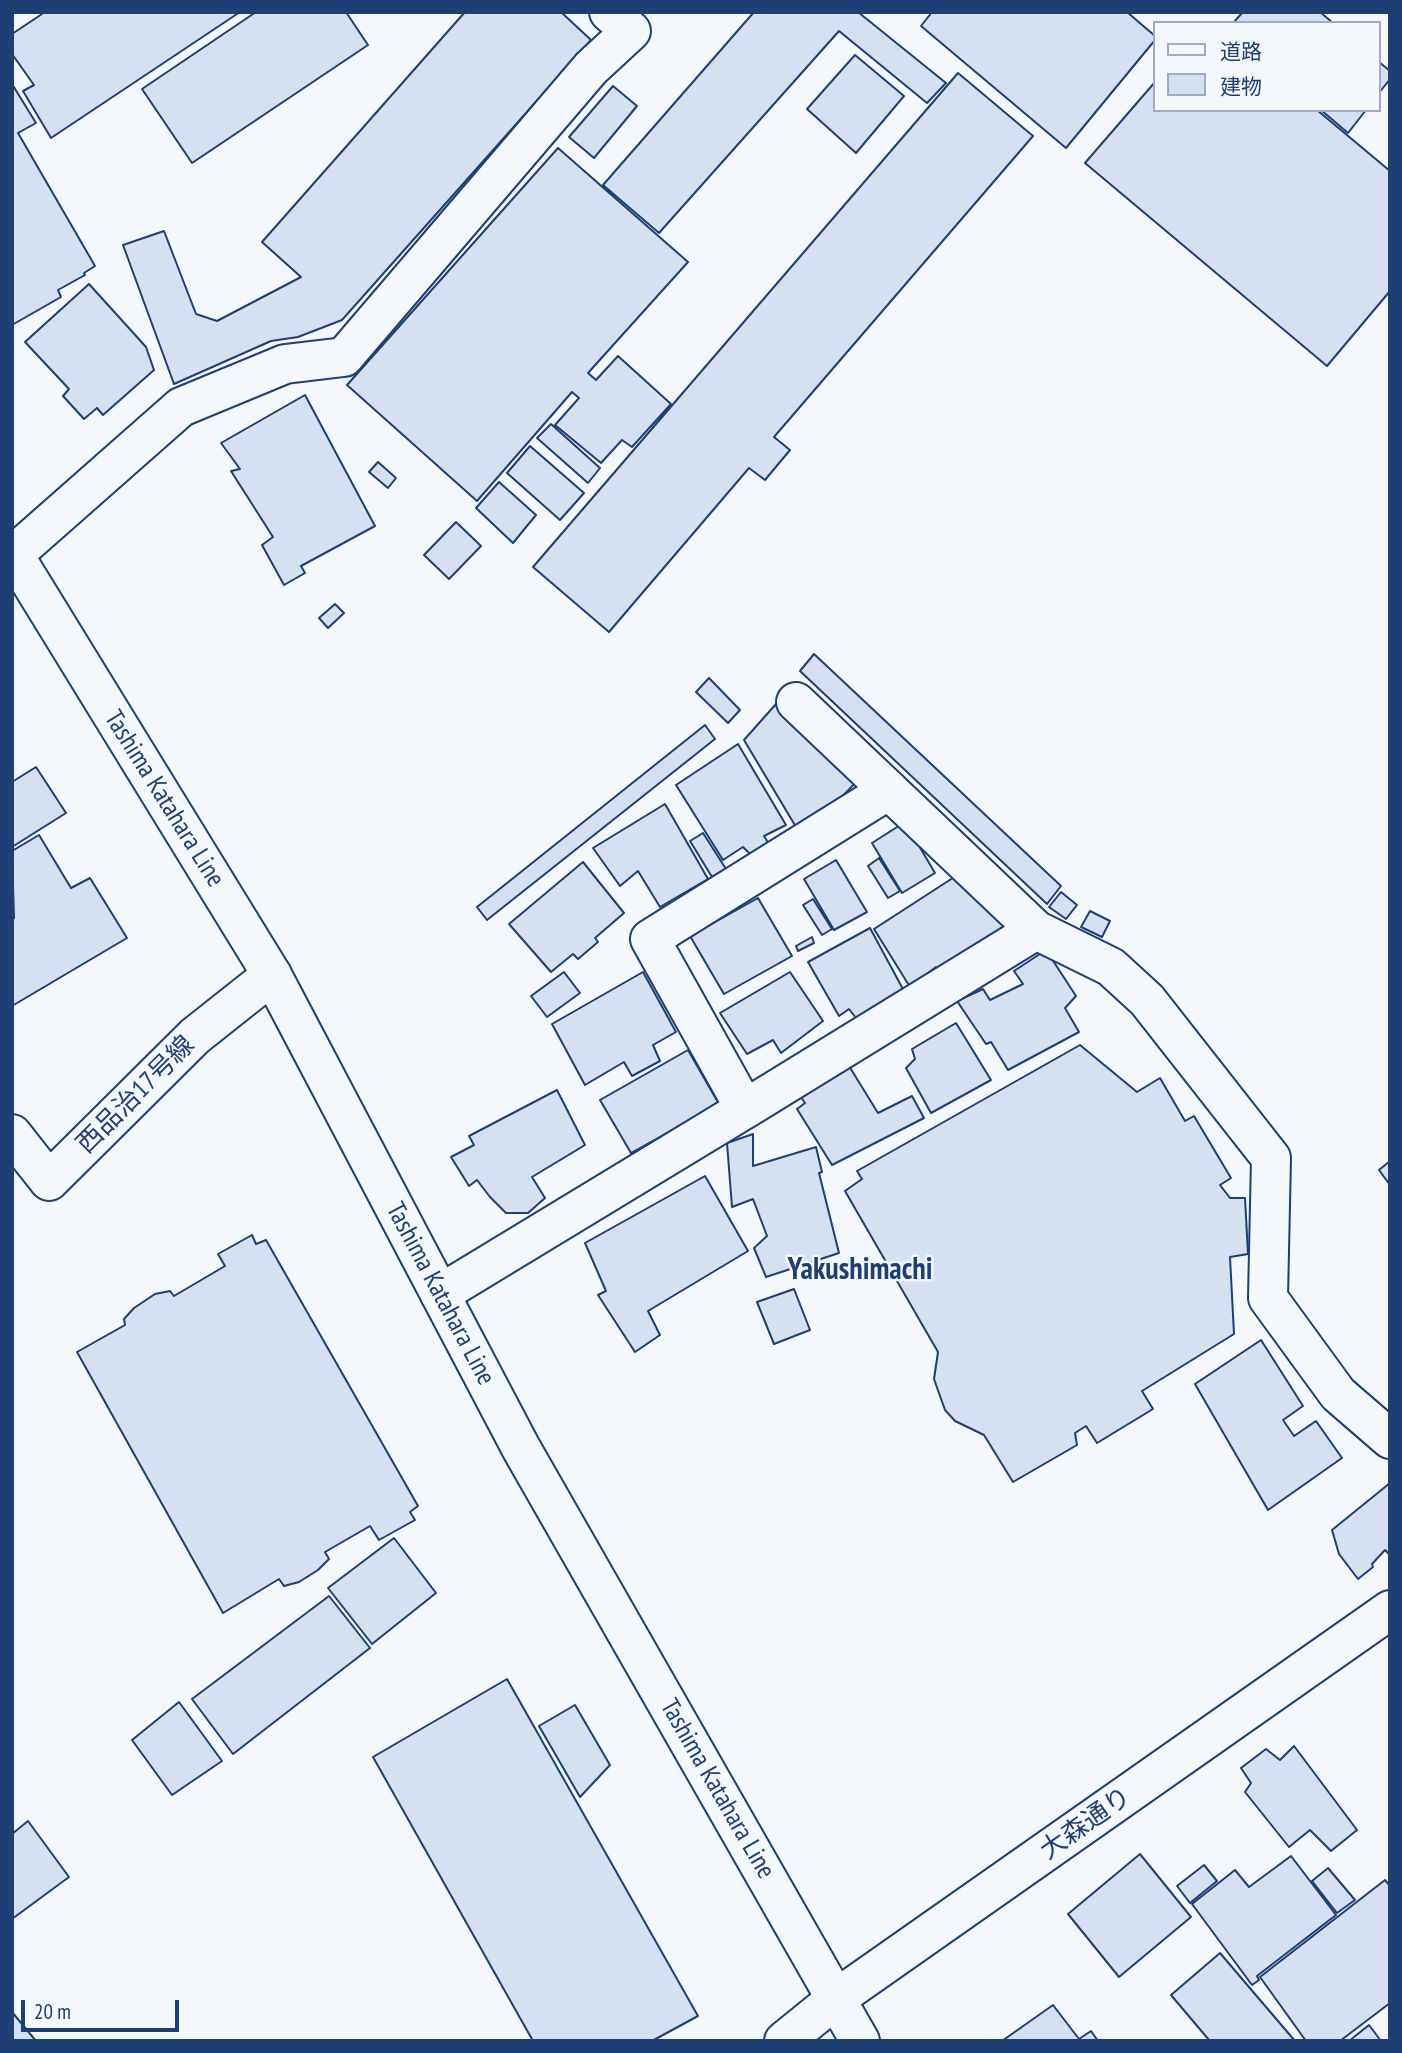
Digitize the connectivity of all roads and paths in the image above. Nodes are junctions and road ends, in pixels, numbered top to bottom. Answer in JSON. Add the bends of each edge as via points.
{"nodes":[{"id":1,"x":609,"y":12,"type":"edge"},
{"id":2,"x":13,"y":555,"type":"edge"},
{"id":3,"x":796,"y":702,"type":"dead end"},
{"id":4,"x":889,"y":790,"type":"junction"},
{"id":5,"x":1036,"y":930,"type":"junction"},
{"id":6,"x":272,"y":975,"type":"junction"},
{"id":7,"x":745,"y":1109,"type":"junction"},
{"id":8,"x":12,"y":1134,"type":"edge"},
{"id":9,"x":440,"y":1294,"type":"junction"},
{"id":10,"x":1390,"y":1440,"type":"edge"},
{"id":11,"x":1390,"y":1610,"type":"edge"},
{"id":12,"x":837,"y":1998,"type":"junction"},
{"id":13,"x":784,"y":2041,"type":"edge"},
{"id":14,"x":860,"y":2041,"type":"edge"}],
"edges":[{"from":1,"to":2,"type":"street","via":[[631,31],[591,68],[344,357],[285,364],[181,407]]},
{"from":2,"to":6,"type":"street","name":"Tashima Katahara Line"},
{"from":3,"to":4,"type":"street"},
{"from":4,"to":5,"type":"street"},
{"from":4,"to":7,"type":"street","via":[[650,939]]},
{"from":5,"to":7,"type":"street"},
{"from":5,"to":10,"type":"street","via":[[1111,967],[1147,1000],[1271,1158],[1268,1298],[1338,1394]]},
{"from":6,"to":8,"type":"street","name":"西品治17号線","via":[[195,1036],[48,1181]]},
{"from":6,"to":9,"type":"street","name":"Tashima Katahara Line"},
{"from":7,"to":9,"type":"street"},
{"from":9,"to":12,"type":"street","name":"Tashima Katahara Line","via":[[521,1448]]},
{"from":11,"to":12,"type":"street","name":"大森通り"},
{"from":12,"to":13,"type":"street","name":"大森通り"},
{"from":12,"to":14,"type":"street","name":"Tashima Katahara Line"}]}
